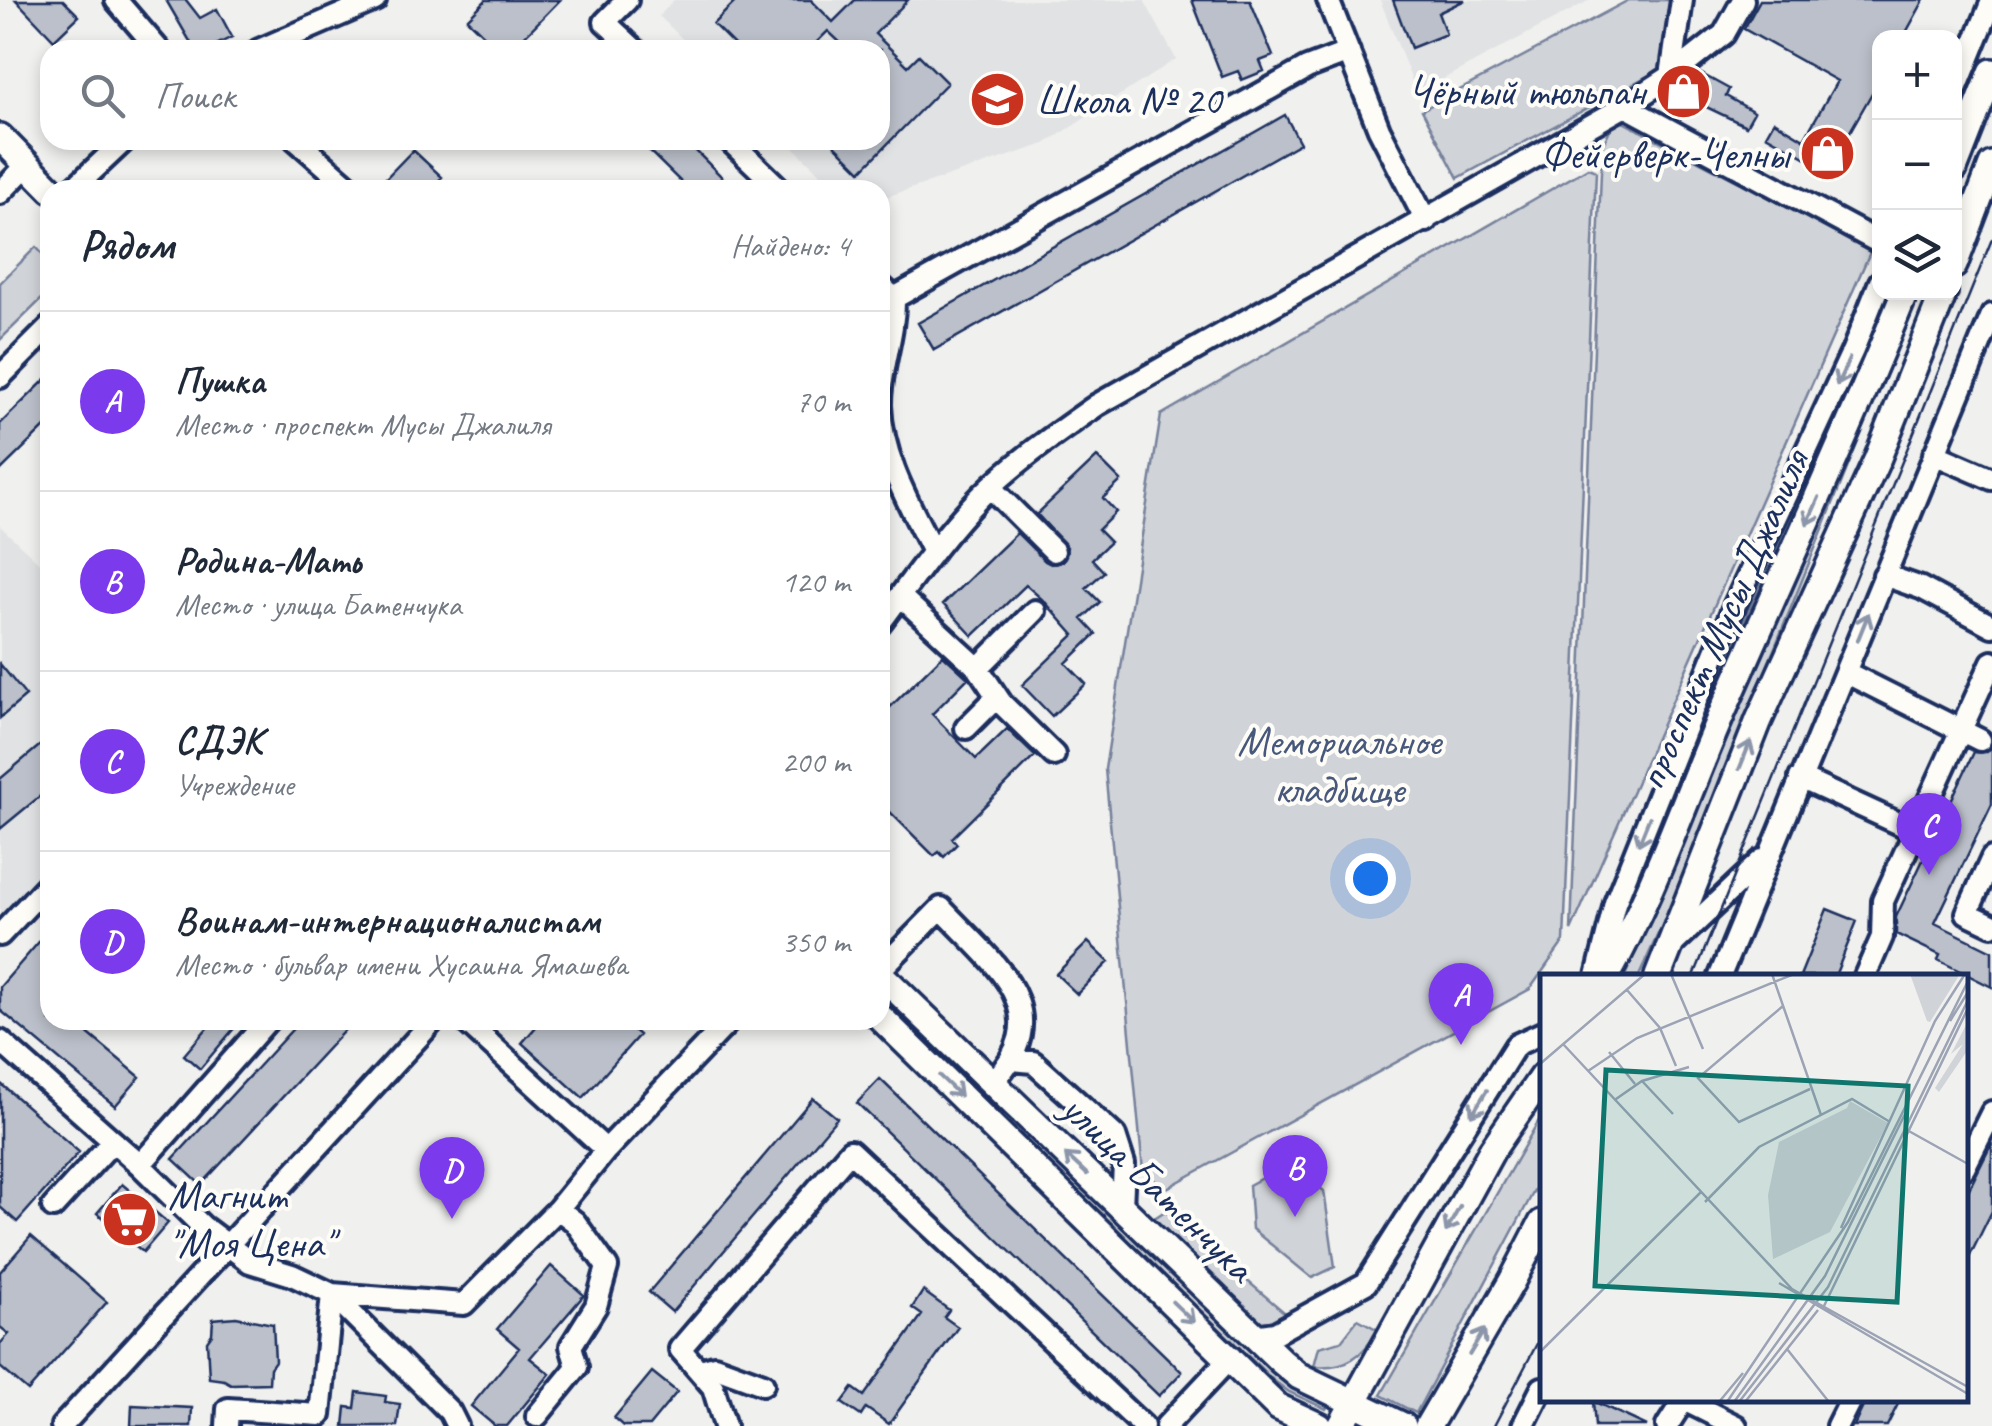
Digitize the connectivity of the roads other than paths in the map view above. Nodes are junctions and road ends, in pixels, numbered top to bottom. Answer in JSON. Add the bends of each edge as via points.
{"nodes":[{"id":1,"x":116,"y":0,"type":"edge"},
{"id":2,"x":375,"y":0,"type":"edge"},
{"id":3,"x":626,"y":0,"type":"edge"},
{"id":4,"x":1328,"y":0,"type":"edge"},
{"id":5,"x":1682,"y":0,"type":"edge"},
{"id":6,"x":1743,"y":0,"type":"edge"},
{"id":7,"x":1992,"y":1,"type":"edge"},
{"id":8,"x":150,"y":40,"type":"edge"},
{"id":9,"x":283,"y":40,"type":"edge"},
{"id":10,"x":624,"y":40,"type":"edge"},
{"id":11,"x":1349,"y":52,"type":"junction"},
{"id":12,"x":1992,"y":72,"type":"edge"},
{"id":13,"x":1962,"y":74,"type":"edge"},
{"id":14,"x":1672,"y":76,"type":"junction"},
{"id":15,"x":1626,"y":106,"type":"junction"},
{"id":16,"x":0,"y":137,"type":"edge"},
{"id":17,"x":1962,"y":149,"type":"edge"},
{"id":18,"x":114,"y":150,"type":"edge"},
{"id":19,"x":307,"y":150,"type":"edge"},
{"id":20,"x":739,"y":150,"type":"edge"},
{"id":21,"x":27,"y":165,"type":"junction"},
{"id":22,"x":1992,"y":165,"type":"edge"},
{"id":23,"x":42,"y":180,"type":"edge"},
{"id":24,"x":83,"y":180,"type":"edge"},
{"id":25,"x":342,"y":180,"type":"edge"},
{"id":26,"x":771,"y":180,"type":"edge"},
{"id":27,"x":0,"y":193,"type":"edge"},
{"id":28,"x":1426,"y":220,"type":"junction"},
{"id":29,"x":1872,"y":240,"type":"edge"},
{"id":30,"x":1962,"y":245,"type":"edge"},
{"id":31,"x":890,"y":289,"type":"edge"},
{"id":32,"x":1873,"y":300,"type":"edge"},
{"id":33,"x":1902,"y":300,"type":"edge"},
{"id":34,"x":1941,"y":300,"type":"edge"},
{"id":35,"x":890,"y":303,"type":"edge"},
{"id":36,"x":1992,"y":315,"type":"edge"},
{"id":37,"x":40,"y":336,"type":"edge"},
{"id":38,"x":890,"y":349,"type":"edge"},
{"id":39,"x":0,"y":376,"type":"edge"},
{"id":40,"x":1934,"y":454,"type":"junction"},
{"id":41,"x":890,"y":460,"type":"edge"},
{"id":42,"x":1992,"y":479,"type":"edge"},
{"id":43,"x":991,"y":488,"type":"junction"},
{"id":44,"x":1054,"y":551,"type":"dead end"},
{"id":45,"x":932,"y":552,"type":"junction"},
{"id":46,"x":1884,"y":575,"type":"junction"},
{"id":47,"x":900,"y":596,"type":"junction"},
{"id":48,"x":890,"y":610,"type":"edge"},
{"id":49,"x":1035,"y":611,"type":"dead end"},
{"id":50,"x":1992,"y":626,"type":"edge"},
{"id":51,"x":1992,"y":662,"type":"edge"},
{"id":52,"x":978,"y":668,"type":"junction"},
{"id":53,"x":1844,"y":672,"type":"junction"},
{"id":54,"x":998,"y":697,"type":"junction"},
{"id":55,"x":966,"y":728,"type":"dead end"},
{"id":56,"x":1971,"y":735,"type":"junction"},
{"id":57,"x":1054,"y":755,"type":"dead end"},
{"id":58,"x":1800,"y":778,"type":"junction"},
{"id":59,"x":1914,"y":831,"type":"junction"},
{"id":60,"x":1772,"y":848,"type":"junction"},
{"id":61,"x":1992,"y":858,"type":"edge"},
{"id":62,"x":40,"y":893,"type":"edge"},
{"id":63,"x":1992,"y":925,"type":"edge"},
{"id":64,"x":0,"y":935,"type":"edge"},
{"id":65,"x":1669,"y":948,"type":"junction"},
{"id":66,"x":890,"y":962,"type":"edge"},
{"id":67,"x":1597,"y":974,"type":"edge"},
{"id":68,"x":1609,"y":974,"type":"edge"},
{"id":69,"x":1659,"y":974,"type":"edge"},
{"id":70,"x":1721,"y":974,"type":"edge"},
{"id":71,"x":1867,"y":974,"type":"edge"},
{"id":72,"x":890,"y":982,"type":"edge"},
{"id":73,"x":890,"y":1027,"type":"edge"},
{"id":74,"x":259,"y":1030,"type":"edge"},
{"id":75,"x":425,"y":1030,"type":"edge"},
{"id":76,"x":475,"y":1030,"type":"edge"},
{"id":77,"x":720,"y":1030,"type":"edge"},
{"id":78,"x":1540,"y":1033,"type":"edge"},
{"id":79,"x":0,"y":1041,"type":"edge"},
{"id":80,"x":1013,"y":1060,"type":"junction"},
{"id":81,"x":1540,"y":1081,"type":"edge"},
{"id":82,"x":993,"y":1082,"type":"junction"},
{"id":83,"x":1992,"y":1112,"type":"edge"},
{"id":84,"x":1036,"y":1125,"type":"junction"},
{"id":85,"x":113,"y":1141,"type":"junction"},
{"id":86,"x":1012,"y":1147,"type":"junction"},
{"id":87,"x":606,"y":1150,"type":"junction"},
{"id":88,"x":1967,"y":1162,"type":"edge"},
{"id":89,"x":140,"y":1165,"type":"junction"},
{"id":90,"x":1122,"y":1207,"type":"junction"},
{"id":91,"x":52,"y":1208,"type":"dead end"},
{"id":92,"x":558,"y":1210,"type":"junction"},
{"id":93,"x":1540,"y":1226,"type":"edge"},
{"id":94,"x":226,"y":1246,"type":"junction"},
{"id":95,"x":332,"y":1294,"type":"junction"},
{"id":96,"x":1254,"y":1336,"type":"junction"},
{"id":97,"x":1230,"y":1357,"type":"junction"},
{"id":98,"x":700,"y":1370,"type":"junction"},
{"id":99,"x":763,"y":1384,"type":"dead end"},
{"id":100,"x":1540,"y":1392,"type":"edge"},
{"id":101,"x":1683,"y":1401,"type":"edge"},
{"id":102,"x":1688,"y":1401,"type":"edge"},
{"id":103,"x":1850,"y":1401,"type":"edge"},
{"id":104,"x":1354,"y":1403,"type":"junction"},
{"id":105,"x":537,"y":1416,"type":"dead end"},
{"id":106,"x":451,"y":1421,"type":"edge"},
{"id":107,"x":62,"y":1426,"type":"edge"},
{"id":108,"x":227,"y":1426,"type":"edge"},
{"id":109,"x":726,"y":1426,"type":"edge"},
{"id":110,"x":1142,"y":1426,"type":"edge"},
{"id":111,"x":1166,"y":1426,"type":"edge"},
{"id":112,"x":1319,"y":1426,"type":"edge"},
{"id":113,"x":1341,"y":1426,"type":"edge"},
{"id":114,"x":1403,"y":1426,"type":"edge"},
{"id":115,"x":1428,"y":1426,"type":"edge"},
{"id":116,"x":1523,"y":1426,"type":"edge"},
{"id":117,"x":1666,"y":1426,"type":"edge"},
{"id":118,"x":1736,"y":1426,"type":"edge"},
{"id":119,"x":1838,"y":1426,"type":"edge"}],
"edges":[{"from":1,"to":8,"type":"street"},
{"from":2,"to":9,"type":"street"},
{"from":3,"to":10,"type":"street","via":[[605,22]]},
{"from":4,"to":11,"type":"street"},
{"from":5,"to":14,"type":"street"},
{"from":6,"to":14,"type":"street","via":[[1724,34]]},
{"from":7,"to":13,"type":"street"},
{"from":11,"to":28,"type":"street"},
{"from":11,"to":31,"type":"street"},
{"from":12,"to":17,"type":"main road"},
{"from":14,"to":15,"type":"street"},
{"from":15,"to":28,"type":"street"},
{"from":15,"to":29,"type":"street"},
{"from":16,"to":21,"type":"main road"},
{"from":18,"to":24,"type":"street"},
{"from":19,"to":25,"type":"street"},
{"from":20,"to":26,"type":"street"},
{"from":21,"to":23,"type":"main road"},
{"from":21,"to":27,"type":"street"},
{"from":22,"to":30,"type":"main road"},
{"from":28,"to":43,"type":"street","via":[[1096,406]]},
{"from":32,"to":67,"type":"street","one_way":true,"via":[[1732,611],[1615,903]]},
{"from":33,"to":68,"type":"main road","name":"проспект Мусы Джалиля","one_way":true,"via":[[1640,918]]},
{"from":65,"to":34,"type":"main road","name":"проспект Мусы Джалиля","one_way":true,"via":[[1759,720],[1877,460]]},
{"from":35,"to":38,"type":"street"},
{"from":36,"to":40,"type":"street"},
{"from":37,"to":39,"type":"street"},
{"from":40,"to":42,"type":"street"},
{"from":40,"to":46,"type":"street"},
{"from":41,"to":45,"type":"street"},
{"from":43,"to":44,"type":"street"},
{"from":43,"to":45,"type":"street"},
{"from":45,"to":47,"type":"street"},
{"from":46,"to":50,"type":"street"},
{"from":53,"to":46,"type":"street","one_way":true},
{"from":47,"to":48,"type":"street"},
{"from":47,"to":52,"type":"street"},
{"from":49,"to":52,"type":"street"},
{"from":51,"to":56,"type":"street"},
{"from":52,"to":54,"type":"street"},
{"from":53,"to":56,"type":"street"},
{"from":53,"to":58,"type":"street"},
{"from":54,"to":55,"type":"street"},
{"from":54,"to":57,"type":"street"},
{"from":56,"to":59,"type":"street"},
{"from":58,"to":59,"type":"street"},
{"from":58,"to":60,"type":"street"},
{"from":59,"to":71,"type":"street","via":[[1883,902],[1882,937]]},
{"from":60,"to":65,"type":"street"},
{"from":60,"to":70,"type":"street"},
{"from":61,"to":63,"type":"street","via":[[1967,913]]},
{"from":62,"to":64,"type":"street"},
{"from":65,"to":69,"type":"main road","name":"проспект Мусы Джалиля"},
{"from":66,"to":80,"type":"street","via":[[941,908],[1016,992],[1022,1011]]},
{"from":72,"to":82,"type":"main road","name":"улица Батенчука"},
{"from":73,"to":86,"type":"main road","name":"улица Батенчука","one_way":true},
{"from":74,"to":89,"type":"street"},
{"from":75,"to":94,"type":"street"},
{"from":76,"to":87,"type":"street"},
{"from":77,"to":87,"type":"street"},
{"from":78,"to":96,"type":"street","one_way":true,"via":[[1516,1045],[1366,1283],[1275,1333]]},
{"from":79,"to":85,"type":"street"},
{"from":80,"to":82,"type":"street"},
{"from":80,"to":90,"type":"street","via":[[1032,1062],[1116,1136],[1124,1164]]},
{"from":81,"to":104,"type":"main road","one_way":true,"via":[[1492,1150]]},
{"from":82,"to":84,"type":"main road","name":"улица Батенчука"},
{"from":83,"to":88,"type":"street"},
{"from":84,"to":86,"type":"main road","via":[[1010,1128]]},
{"from":90,"to":84,"type":"main road","name":"улица Батенчука","one_way":true},
{"from":85,"to":89,"type":"street"},
{"from":85,"to":91,"type":"street"},
{"from":86,"to":97,"type":"main road","name":"улица Батенчука","one_way":true},
{"from":87,"to":92,"type":"street"},
{"from":89,"to":94,"type":"street"},
{"from":90,"to":96,"type":"main road","name":"улица Батенчука"},
{"from":92,"to":95,"type":"street","via":[[464,1304]]},
{"from":92,"to":105,"type":"street","via":[[575,1222],[607,1267],[596,1306],[571,1346],[576,1367]]},
{"from":115,"to":93,"type":"main road","one_way":true},
{"from":94,"to":95,"type":"street"},
{"from":94,"to":107,"type":"street"},
{"from":95,"to":106,"type":"street"},
{"from":95,"to":108,"type":"street","via":[[320,1415],[228,1410]]},
{"from":96,"to":104,"type":"main road","name":"улица Батенчука","via":[[1299,1376]]},
{"from":97,"to":111,"type":"street"},
{"from":97,"to":112,"type":"main road","name":"улица Батенчука","via":[[1278,1406]]},
{"from":98,"to":99,"type":"street","via":[[714,1366]]},
{"from":98,"to":109,"type":"street"},
{"from":98,"to":110,"type":"street","via":[[680,1350],[850,1150]]},
{"from":100,"to":116,"type":"street"},
{"from":101,"to":117,"type":"street"},
{"from":102,"to":118,"type":"street"},
{"from":103,"to":119,"type":"street"},
{"from":104,"to":113,"type":"main road"},
{"from":104,"to":114,"type":"main road","name":"улица Батенчука"}]}
